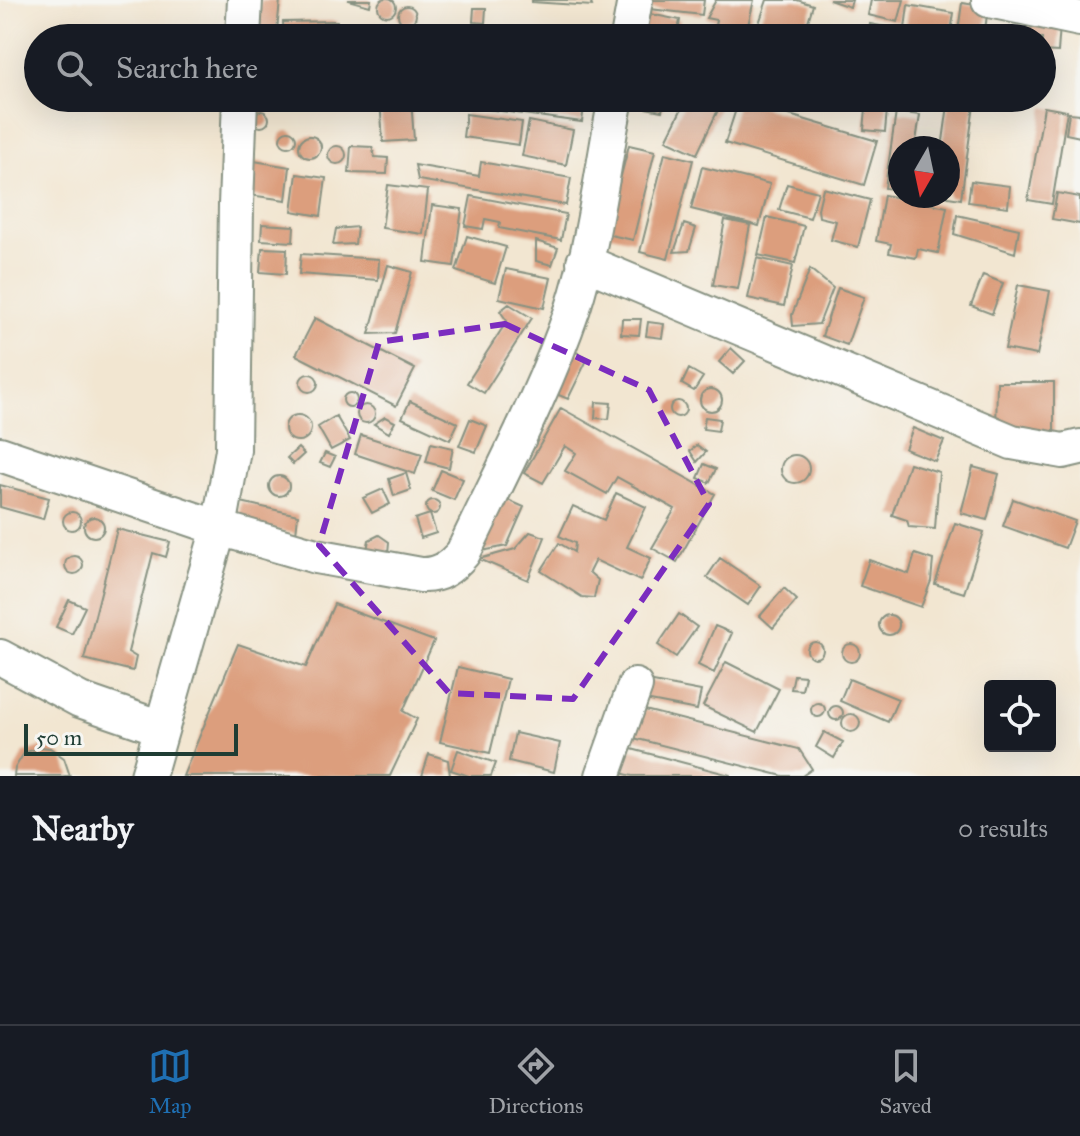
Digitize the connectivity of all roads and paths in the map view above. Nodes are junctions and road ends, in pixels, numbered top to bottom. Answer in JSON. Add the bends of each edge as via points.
{"nodes":[{"id":1,"x":245,"y":0,"type":"edge"},
{"id":2,"x":635,"y":0,"type":"edge"},
{"id":3,"x":989,"y":0,"type":"edge"},
{"id":4,"x":1080,"y":19,"type":"edge"},
{"id":5,"x":244,"y":24,"type":"edge"},
{"id":6,"x":631,"y":24,"type":"edge"},
{"id":7,"x":239,"y":112,"type":"edge"},
{"id":8,"x":613,"y":112,"type":"edge"},
{"id":9,"x":584,"y":262,"type":"junction"},
{"id":10,"x":1080,"y":447,"type":"edge"},
{"id":11,"x":0,"y":454,"type":"edge"},
{"id":12,"x":219,"y":528,"type":"junction"},
{"id":13,"x":0,"y":657,"type":"edge"},
{"id":14,"x":635,"y":686,"type":"dead end"},
{"id":15,"x":161,"y":728,"type":"junction"},
{"id":16,"x":148,"y":776,"type":"edge"},
{"id":17,"x":603,"y":776,"type":"edge"}],
"edges":[{"from":1,"to":5,"type":"street"},
{"from":2,"to":6,"type":"street"},
{"from":3,"to":4,"type":"street"},
{"from":7,"to":12,"type":"street","via":[[233,450]]},
{"from":8,"to":9,"type":"street"},
{"from":9,"to":10,"type":"street","via":[[1012,442],[1063,451]]},
{"from":9,"to":12,"type":"street","via":[[573,307],[526,422],[463,553],[449,568],[434,576],[421,575],[316,556]]},
{"from":11,"to":12,"type":"street"},
{"from":12,"to":15,"type":"street"},
{"from":13,"to":15,"type":"street","via":[[80,700]]},
{"from":14,"to":17,"type":"street"},
{"from":15,"to":16,"type":"street"}]}
